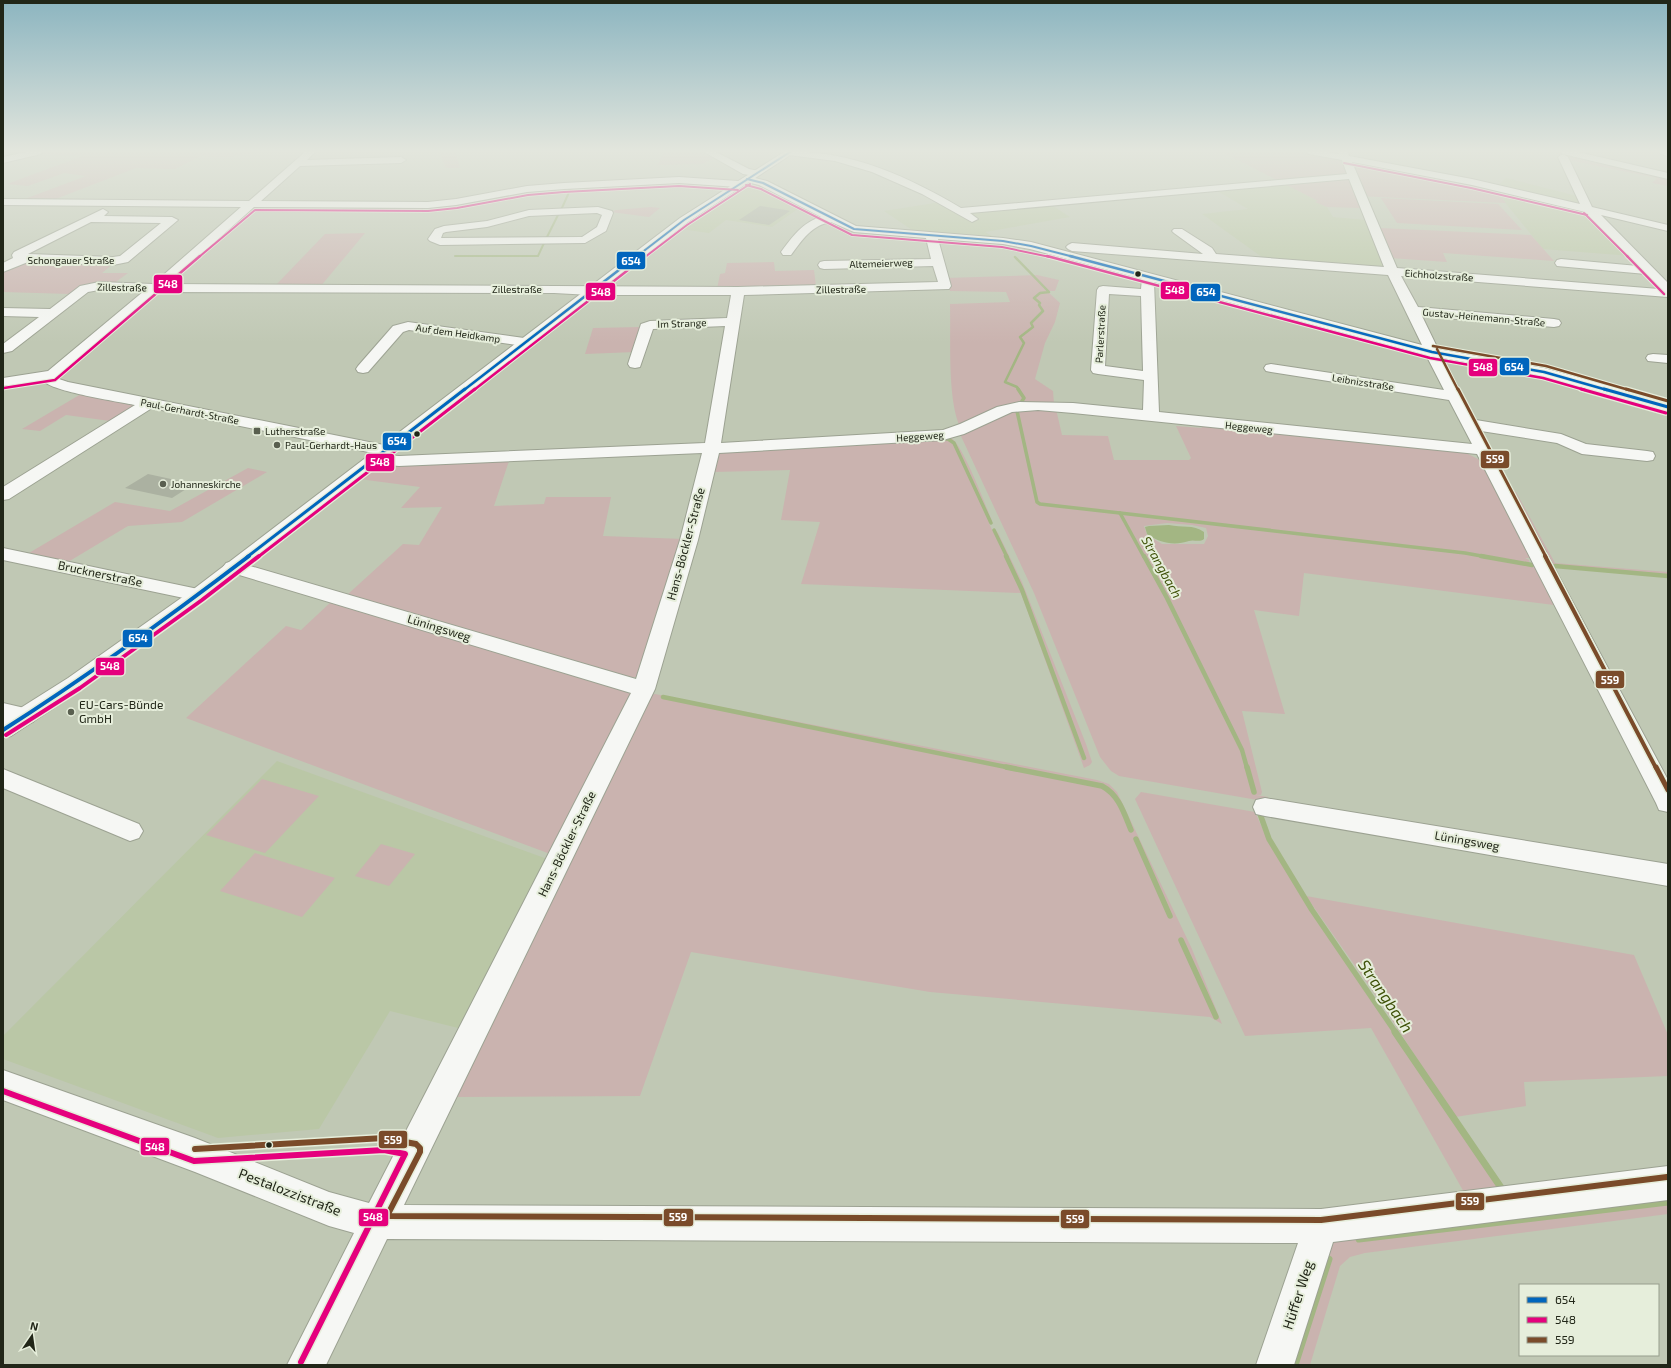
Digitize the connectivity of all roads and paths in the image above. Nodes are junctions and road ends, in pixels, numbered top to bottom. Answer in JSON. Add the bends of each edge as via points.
{"nodes":[{"id":1,"x":96,"y":216,"type":"edge"},
{"id":2,"x":239,"y":216,"type":"edge"},
{"id":3,"x":518,"y":216,"type":"edge"},
{"id":4,"x":607,"y":216,"type":"edge"},
{"id":5,"x":690,"y":216,"type":"edge"},
{"id":6,"x":828,"y":216,"type":"edge"},
{"id":7,"x":968,"y":216,"type":"edge"},
{"id":8,"x":1370,"y":216,"type":"edge"},
{"id":9,"x":1595,"y":216,"type":"edge"},
{"id":10,"x":1617,"y":216,"type":"edge"},
{"id":11,"x":832,"y":218,"type":"junction"},
{"id":12,"x":90,"y":219,"type":"junction"},
{"id":13,"x":979,"y":223,"type":"dead end"},
{"id":14,"x":1668,"y":228,"type":"edge"},
{"id":15,"x":991,"y":231,"type":"dead end"},
{"id":16,"x":1178,"y":231,"type":"dead end"},
{"id":17,"x":931,"y":235,"type":"junction"},
{"id":18,"x":1002,"y":241,"type":"junction"},
{"id":19,"x":1053,"y":251,"type":"junction"},
{"id":20,"x":787,"y":252,"type":"dead end"},
{"id":21,"x":1211,"y":257,"type":"junction"},
{"id":22,"x":19,"y":260,"type":"junction"},
{"id":23,"x":939,"y":262,"type":"junction"},
{"id":24,"x":1561,"y":263,"type":"dead end"},
{"id":25,"x":824,"y":265,"type":"dead end"},
{"id":26,"x":3,"y":268,"type":"edge"},
{"id":27,"x":1392,"y":271,"type":"junction"},
{"id":28,"x":1650,"y":272,"type":"junction"},
{"id":29,"x":1152,"y":278,"type":"junction"},
{"id":30,"x":156,"y":288,"type":"junction"},
{"id":31,"x":591,"y":291,"type":"junction"},
{"id":32,"x":738,"y":291,"type":"junction"},
{"id":33,"x":1668,"y":292,"type":"edge"},
{"id":34,"x":1148,"y":293,"type":"junction"},
{"id":35,"x":3,"y":312,"type":"edge"},
{"id":36,"x":1413,"y":312,"type":"junction"},
{"id":37,"x":52,"y":313,"type":"junction"},
{"id":38,"x":734,"y":322,"type":"junction"},
{"id":39,"x":1554,"y":323,"type":"dead end"},
{"id":40,"x":524,"y":342,"type":"junction"},
{"id":41,"x":3,"y":349,"type":"edge"},
{"id":42,"x":1432,"y":352,"type":"junction"},
{"id":43,"x":1653,"y":358,"type":"dead end"},
{"id":44,"x":1668,"y":360,"type":"edge"},
{"id":45,"x":635,"y":364,"type":"dead end"},
{"id":46,"x":1272,"y":368,"type":"dead end"},
{"id":47,"x":363,"y":369,"type":"dead end"},
{"id":48,"x":52,"y":375,"type":"junction"},
{"id":49,"x":1151,"y":376,"type":"junction"},
{"id":50,"x":3,"y":382,"type":"edge"},
{"id":51,"x":1455,"y":396,"type":"junction"},
{"id":52,"x":149,"y":403,"type":"junction"},
{"id":53,"x":1668,"y":407,"type":"edge"},
{"id":54,"x":1151,"y":417,"type":"junction"},
{"id":55,"x":1470,"y":424,"type":"junction"},
{"id":56,"x":712,"y":448,"type":"junction"},
{"id":57,"x":1483,"y":450,"type":"junction"},
{"id":58,"x":379,"y":455,"type":"junction"},
{"id":59,"x":1647,"y":456,"type":"dead end"},
{"id":60,"x":3,"y":495,"type":"edge"},
{"id":61,"x":3,"y":554,"type":"edge"},
{"id":62,"x":234,"y":567,"type":"junction"},
{"id":63,"x":198,"y":595,"type":"junction"},
{"id":64,"x":644,"y":689,"type":"junction"},
{"id":65,"x":3,"y":711,"type":"edge"},
{"id":66,"x":25,"y":716,"type":"junction"},
{"id":67,"x":3,"y":730,"type":"edge"},
{"id":68,"x":3,"y":778,"type":"edge"},
{"id":69,"x":1668,"y":803,"type":"edge"},
{"id":70,"x":1265,"y":807,"type":"dead end"},
{"id":71,"x":130,"y":831,"type":"dead end"},
{"id":72,"x":1668,"y":875,"type":"edge"},
{"id":73,"x":3,"y":1086,"type":"edge"},
{"id":74,"x":1668,"y":1183,"type":"edge"},
{"id":75,"x":377,"y":1222,"type":"junction"},
{"id":76,"x":1321,"y":1226,"type":"junction"},
{"id":77,"x":306,"y":1365,"type":"edge"},
{"id":78,"x":1275,"y":1365,"type":"edge"}],
"edges":[{"from":1,"to":12,"type":"main road"},
{"from":2,"to":30,"type":"main road"},
{"from":3,"to":4,"type":"main road","via":[[487,224],[444,229],[439,231],[434,239],[440,242],[578,241],[585,240],[602,229]]},
{"from":5,"to":31,"type":"main road"},
{"from":6,"to":11,"type":"main road"},
{"from":7,"to":13,"type":"main road"},
{"from":8,"to":27,"type":"main road"},
{"from":9,"to":28,"type":"main road"},
{"from":10,"to":14,"type":"main road"},
{"from":11,"to":17,"type":"main road","via":[[854,229]]},
{"from":11,"to":20,"type":"main road","via":[[807,227]]},
{"from":12,"to":22,"type":"main road","via":[[18,256]]},
{"from":12,"to":22,"type":"main road","name":"Schongauer Straße","via":[[172,220],[124,259]]},
{"from":15,"to":18,"type":"main road","via":[[1002,238]]},
{"from":16,"to":21,"type":"main road","via":[[1208,251]]},
{"from":17,"to":18,"type":"main road"},
{"from":17,"to":23,"type":"main road"},
{"from":18,"to":19,"type":"main road"},
{"from":19,"to":21,"type":"main road","name":"Eichholzstraße","via":[[1082,247]]},
{"from":19,"to":29,"type":"main road"},
{"from":21,"to":27,"type":"main road","name":"Eichholzstraße"},
{"from":22,"to":26,"type":"main road"},
{"from":23,"to":25,"type":"main road","name":"Altemeierweg"},
{"from":23,"to":32,"type":"main road","name":"Zillestraße","via":[[945,286]]},
{"from":24,"to":28,"type":"main road"},
{"from":27,"to":33,"type":"main road","name":"Eichholzstraße"},
{"from":27,"to":36,"type":"main road"},
{"from":28,"to":33,"type":"main road"},
{"from":29,"to":34,"type":"main road","via":[[1147,281]]},
{"from":29,"to":42,"type":"main road"},
{"from":30,"to":31,"type":"main road","name":"Zillestraße","via":[[540,288]]},
{"from":30,"to":37,"type":"main road","name":"Zillestraße","via":[[90,287]]},
{"from":30,"to":48,"type":"main road"},
{"from":31,"to":32,"type":"main road","name":"Zillestraße"},
{"from":31,"to":40,"type":"main road"},
{"from":32,"to":38,"type":"main road","name":"Hans-Böckler-Straße"},
{"from":34,"to":49,"type":"main road"},
{"from":34,"to":49,"type":"main road","name":"Parlerstraße","via":[[1103,290],[1098,370]]},
{"from":35,"to":37,"type":"main road"},
{"from":36,"to":39,"type":"main road","name":"Gustav-Heinemann-Straße"},
{"from":36,"to":42,"type":"main road"},
{"from":37,"to":41,"type":"main road"},
{"from":38,"to":45,"type":"main road","name":"Im Strange","via":[[650,324],[646,327]]},
{"from":38,"to":56,"type":"main road","name":"Hans-Böckler-Straße"},
{"from":40,"to":47,"type":"main road","name":"Auf dem Heidkamp","via":[[408,326],[398,329]]},
{"from":40,"to":58,"type":"main road"},
{"from":42,"to":51,"type":"main road"},
{"from":42,"to":53,"type":"main road","via":[[1544,372]]},
{"from":43,"to":44,"type":"main road"},
{"from":46,"to":51,"type":"main road","name":"Leibnizstraße"},
{"from":48,"to":50,"type":"main road"},
{"from":48,"to":52,"type":"main road","name":"Paul-Gerhardt-Straße","via":[[51,381],[64,386]]},
{"from":49,"to":54,"type":"main road"},
{"from":51,"to":55,"type":"main road"},
{"from":52,"to":58,"type":"main road","name":"Paul-Gerhardt-Straße"},
{"from":52,"to":60,"type":"main road"},
{"from":54,"to":56,"type":"main road","name":"Heggeweg","via":[[1037,406],[1003,410],[954,433],[943,435]]},
{"from":54,"to":57,"type":"main road","name":"Heggeweg"},
{"from":55,"to":57,"type":"main road"},
{"from":55,"to":59,"type":"main road","via":[[1561,438],[1582,449]]},
{"from":56,"to":58,"type":"main road","name":"Heggeweg","via":[[398,461]]},
{"from":56,"to":64,"type":"main road","name":"Hans-Böckler-Straße","via":[[689,540]]},
{"from":57,"to":69,"type":"main road"},
{"from":58,"to":62,"type":"main road"},
{"from":61,"to":63,"type":"main road","name":"Brucknerstraße"},
{"from":62,"to":63,"type":"main road"},
{"from":62,"to":64,"type":"main road","name":"Lüningsweg"},
{"from":63,"to":66,"type":"main road","via":[[76,683]]},
{"from":64,"to":75,"type":"main road","name":"Hans-Böckler-Straße"},
{"from":65,"to":66,"type":"main road"},
{"from":66,"to":67,"type":"main road"},
{"from":68,"to":71,"type":"main road"},
{"from":70,"to":72,"type":"main road","name":"Lüningsweg"},
{"from":73,"to":75,"type":"main road","name":"Pestalozzistraße","via":[[195,1155],[329,1209]]},
{"from":74,"to":76,"type":"main road","name":"Pestalozzistraße"},
{"from":75,"to":76,"type":"main road","name":"Pestalozzistraße"},
{"from":75,"to":77,"type":"main road","name":"Hans-Böckler-Straße"},
{"from":76,"to":78,"type":"main road","name":"Hüffer Weg"}]}
